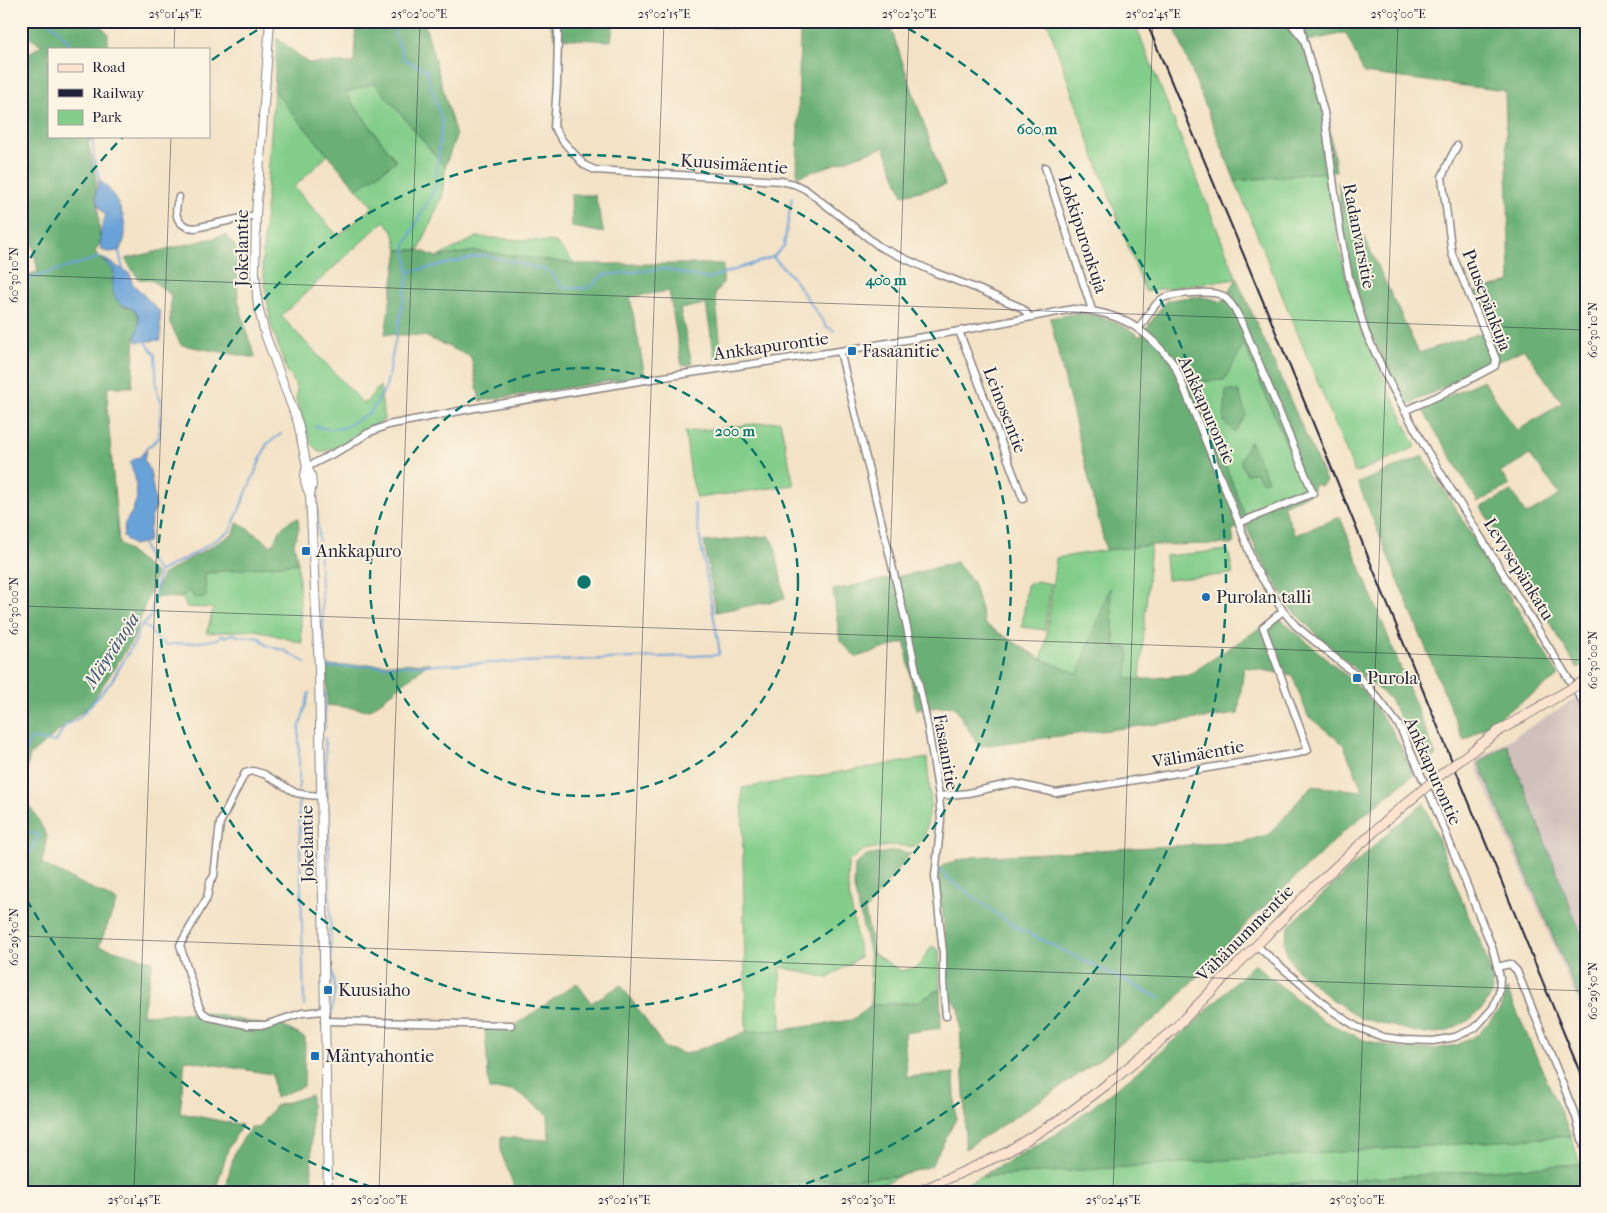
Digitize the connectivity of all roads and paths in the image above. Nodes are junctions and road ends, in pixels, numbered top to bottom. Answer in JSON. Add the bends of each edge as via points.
{"nodes":[{"id":1,"x":270,"y":21,"type":"edge"},
{"id":2,"x":555,"y":21,"type":"edge"},
{"id":3,"x":1289,"y":21,"type":"edge"},
{"id":4,"x":1300,"y":21,"type":"edge"},
{"id":5,"x":1304,"y":40,"type":"junction"},
{"id":6,"x":1457,"y":146,"type":"dead end"},
{"id":7,"x":1045,"y":167,"type":"dead end"},
{"id":8,"x":179,"y":197,"type":"dead end"},
{"id":9,"x":256,"y":215,"type":"junction"},
{"id":10,"x":1092,"y":310,"type":"junction"},
{"id":11,"x":1029,"y":317,"type":"junction"},
{"id":12,"x":1139,"y":328,"type":"junction"},
{"id":13,"x":960,"y":331,"type":"junction"},
{"id":14,"x":840,"y":351,"type":"junction"},
{"id":15,"x":1404,"y":411,"type":"junction"},
{"id":16,"x":1426,"y":449,"type":"joint"},
{"id":17,"x":307,"y":466,"type":"junction"},
{"id":18,"x":1023,"y":499,"type":"dead end"},
{"id":19,"x":1239,"y":523,"type":"junction"},
{"id":20,"x":1283,"y":611,"type":"junction"},
{"id":21,"x":1586,"y":680,"type":"edge"},
{"id":22,"x":1586,"y":706,"type":"edge"},
{"id":23,"x":321,"y":796,"type":"junction"},
{"id":24,"x":939,"y":796,"type":"junction"},
{"id":25,"x":1256,"y":946,"type":"junction"},
{"id":26,"x":1497,"y":966,"type":"junction"},
{"id":27,"x":324,"y":1011,"type":"junction"},
{"id":28,"x":946,"y":1016,"type":"dead end"},
{"id":29,"x":324,"y":1021,"type":"junction"},
{"id":30,"x":512,"y":1025,"type":"dead end"},
{"id":31,"x":1586,"y":1154,"type":"edge"},
{"id":32,"x":328,"y":1192,"type":"edge"},
{"id":33,"x":918,"y":1192,"type":"edge"}],
"edges":[{"from":1,"to":9,"type":"street","name":"Jokelantie"},
{"from":2,"to":11,"type":"street","name":"Kuusimäentie","via":[[558,32],[554,127],[584,164],[595,170],[794,184],[880,247],[1020,307]]},
{"from":3,"to":5,"type":"street","name":"Radanvarsitie"},
{"from":4,"to":5,"type":"street"},
{"from":5,"to":15,"type":"street","name":"Radanvarsitie","via":[[1324,112],[1349,277],[1366,333]]},
{"from":6,"to":15,"type":"street","name":"Puusepänkuja","via":[[1442,177],[1452,254],[1496,360],[1495,366]]},
{"from":7,"to":10,"type":"street","name":"Lokkipuronkuja"},
{"from":8,"to":9,"type":"street","via":[[175,215],[190,228]]},
{"from":9,"to":17,"type":"street","name":"Jokelantie","via":[[254,274],[258,306],[265,334],[298,422]]},
{"from":10,"to":11,"type":"street","name":"Ankkapurontie","via":[[1073,308]]},
{"from":10,"to":12,"type":"street","name":"Ankkapurontie"},
{"from":11,"to":13,"type":"street","name":"Ankkapurontie"},
{"from":12,"to":19,"type":"street","name":"Ankkapurontie","via":[[1160,346],[1175,366]]},
{"from":12,"to":19,"type":"street","via":[[1153,307],[1164,298],[1209,292],[1222,295],[1235,309],[1246,329],[1314,493]]},
{"from":13,"to":14,"type":"street","name":"Ankkapurontie"},
{"from":13,"to":18,"type":"street","name":"Leinosentie"},
{"from":14,"to":17,"type":"street","name":"Ankkapurontie","via":[[662,377],[388,425]]},
{"from":14,"to":24,"type":"street","name":"Fasaanitie","via":[[906,623]]},
{"from":15,"to":16,"type":"street","name":"Radanvarsitie"},
{"from":16,"to":22,"type":"street","name":"Levysepänkatu"},
{"from":17,"to":23,"type":"street","name":"Jokelantie","via":[[304,474],[310,495],[319,668]]},
{"from":19,"to":20,"type":"street","name":"Ankkapurontie","via":[[1254,566]]},
{"from":20,"to":24,"type":"street","name":"Välimäentie","via":[[1263,627],[1308,750],[1056,793],[1013,783]]},
{"from":20,"to":26,"type":"street","name":"Ankkapurontie","via":[[1296,626],[1362,680],[1400,727],[1492,947]]},
{"from":21,"to":25,"type":"main road","name":"Vähänummentie","bridge":true,"via":[[1497,732],[1438,777],[1313,888]]},
{"from":23,"to":27,"type":"street","name":"Jokelantie"},
{"from":23,"to":27,"type":"street","via":[[296,793],[264,774],[245,773],[220,823],[214,876],[207,898],[180,945],[199,1006],[210,1017],[247,1025],[265,1025],[302,1013]]},
{"from":24,"to":28,"type":"street","name":"Fasaanitie","via":[[941,820],[935,876]]},
{"from":25,"to":26,"type":"street","name":"Ankkapurontie","via":[[1331,1010],[1357,1027],[1406,1040],[1433,1041],[1455,1037],[1475,1028],[1493,1008],[1499,993]]},
{"from":25,"to":33,"type":"main road","name":"Vähänummentie","via":[[1174,1028],[1065,1116],[1005,1153]]},
{"from":26,"to":31,"type":"street","via":[[1510,964],[1517,971],[1576,1117]]},
{"from":27,"to":29,"type":"street","name":"Jokelantie"},
{"from":29,"to":30,"type":"street"},
{"from":29,"to":32,"type":"street","name":"Jokelantie"}]}
